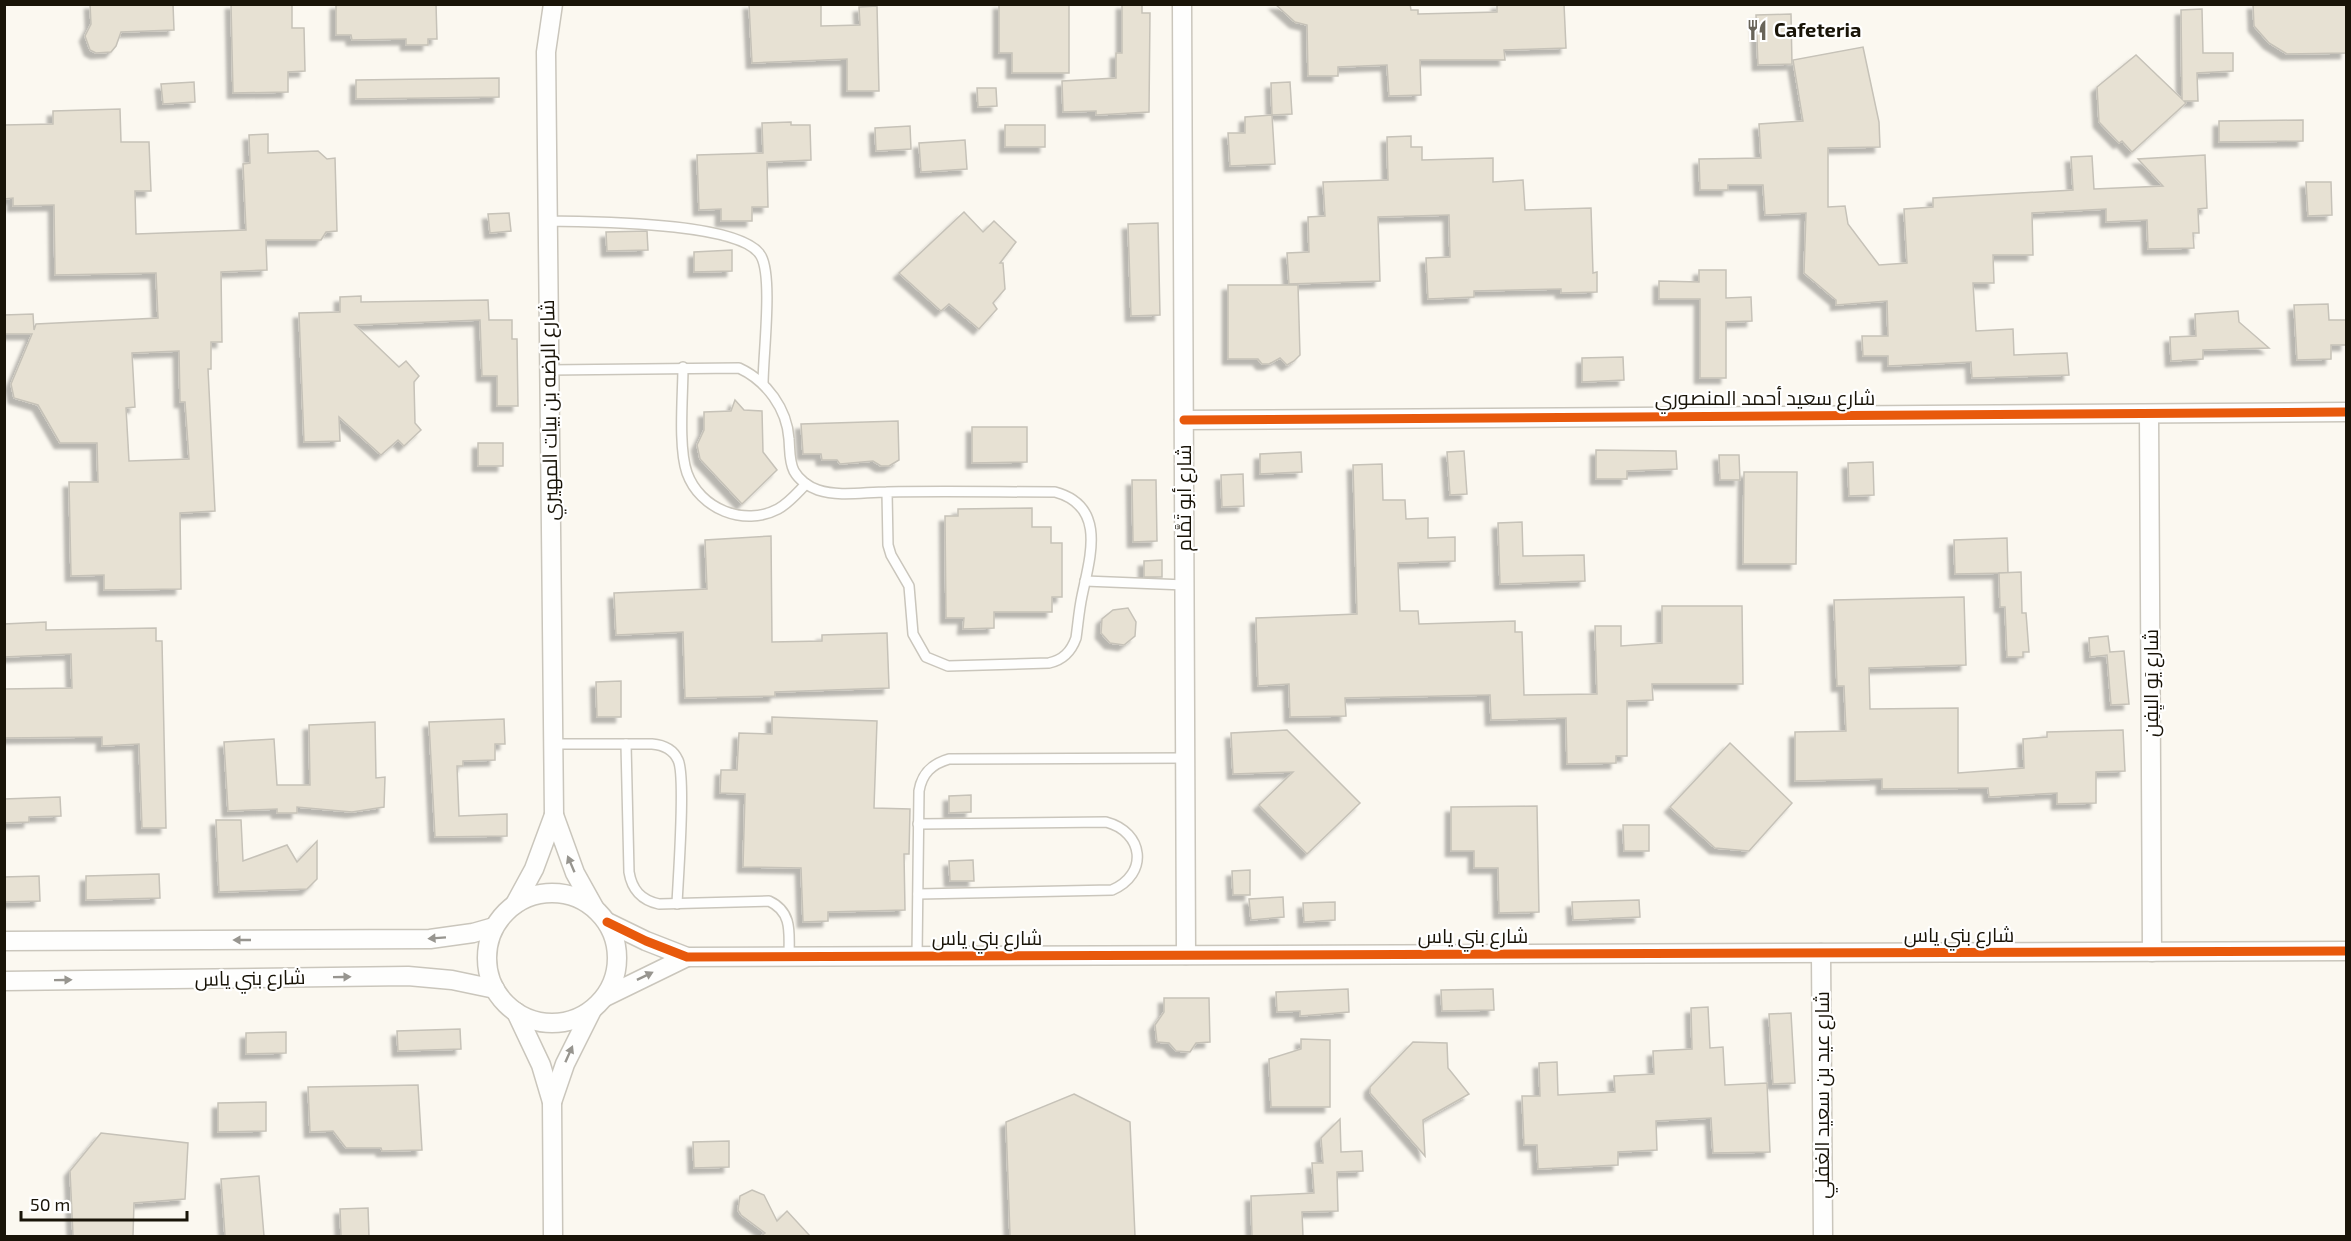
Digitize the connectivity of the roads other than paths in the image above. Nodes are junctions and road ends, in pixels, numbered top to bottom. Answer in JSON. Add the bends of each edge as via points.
{"nodes":[{"id":1,"x":553,"y":4,"type":"edge"},
{"id":2,"x":1182,"y":4,"type":"edge"},
{"id":3,"x":548,"y":221,"type":"junction"},
{"id":4,"x":683,"y":367,"type":"junction"},
{"id":5,"x":549,"y":370,"type":"junction"},
{"id":6,"x":763,"y":384,"type":"junction"},
{"id":7,"x":2346,"y":412,"type":"edge"},
{"id":8,"x":2149,"y":414,"type":"junction"},
{"id":9,"x":1184,"y":420,"type":"junction"},
{"id":10,"x":806,"y":484,"type":"junction"},
{"id":11,"x":887,"y":492,"type":"junction"},
{"id":12,"x":1085,"y":581,"type":"junction"},
{"id":13,"x":1185,"y":585,"type":"junction"},
{"id":14,"x":552,"y":744,"type":"junction"},
{"id":15,"x":626,"y":744,"type":"junction"},
{"id":16,"x":1186,"y":758,"type":"junction"},
{"id":17,"x":554,"y":815,"type":"junction"},
{"id":18,"x":918,"y":824,"type":"junction"},
{"id":19,"x":918,"y":894,"type":"junction"},
{"id":20,"x":515,"y":904,"type":"junction"},
{"id":21,"x":677,"y":904,"type":"junction"},
{"id":22,"x":601,"y":915,"type":"junction"},
{"id":23,"x":494,"y":927,"type":"junction"},
{"id":24,"x":4,"y":941,"type":"edge"},
{"id":25,"x":2346,"y":951,"type":"edge"},
{"id":26,"x":2152,"y":952,"type":"junction"},
{"id":27,"x":1821,"y":953,"type":"junction"},
{"id":28,"x":1186,"y":955,"type":"junction"},
{"id":29,"x":789,"y":956,"type":"junction"},
{"id":30,"x":917,"y":956,"type":"junction"},
{"id":31,"x":687,"y":957,"type":"junction"},
{"id":32,"x":4,"y":981,"type":"edge"},
{"id":33,"x":495,"y":989,"type":"junction"},
{"id":34,"x":598,"y":1004,"type":"junction"},
{"id":35,"x":516,"y":1012,"type":"junction"},
{"id":36,"x":552,"y":1102,"type":"junction"},
{"id":37,"x":553,"y":1236,"type":"edge"},
{"id":38,"x":1824,"y":1236,"type":"edge"}],
"edges":[{"from":1,"to":3,"type":"street","name":"شارع الرضه بن بيات المهيري","via":[[546,52]]},
{"from":2,"to":9,"type":"street","name":"شارع أبو تَمَّام"},
{"from":3,"to":5,"type":"street","name":"شارع الرضه بن بيات المهيري"},
{"from":3,"to":6,"type":"lane","via":[[671,225],[745,241],[761,255],[765,274]]},
{"from":4,"to":5,"type":"lane"},
{"from":4,"to":6,"type":"lane","via":[[739,368]]},
{"from":4,"to":10,"type":"lane","via":[[684,458],[701,495],[724,512],[751,516],[777,510]]},
{"from":5,"to":14,"type":"street","name":"شارع الرضه بن بيات المهيري"},
{"from":6,"to":10,"type":"lane","via":[[783,414],[791,463]]},
{"from":7,"to":8,"type":"street","name":"شارع سعيد أحمد المنصوري"},
{"from":8,"to":9,"type":"street","name":"شارع سعيد أحمد المنصوري"},
{"from":8,"to":26,"type":"street","name":"شارع يَو اليِفِن"},
{"from":9,"to":13,"type":"street","name":"شارع أبو تَمَّام"},
{"from":10,"to":11,"type":"lane","via":[[828,492]]},
{"from":11,"to":12,"type":"lane","via":[[1066,495],[1083,507],[1090,525],[1090,559]]},
{"from":11,"to":12,"type":"lane","via":[[891,555],[909,586],[916,643],[933,662],[956,666],[1057,661],[1065,657],[1074,645]]},
{"from":12,"to":13,"type":"lane"},
{"from":13,"to":16,"type":"street","name":"شارع أبو تَمَّام"},
{"from":14,"to":15,"type":"lane"},
{"from":14,"to":17,"type":"street","name":"شارع الرضه بن بيات المهيري"},
{"from":15,"to":21,"type":"lane","via":[[631,882],[650,902]]},
{"from":15,"to":21,"type":"lane","via":[[667,747],[680,765]]},
{"from":16,"to":18,"type":"lane","via":[[948,759],[923,776]]},
{"from":16,"to":28,"type":"street","name":"شارع أبو تَمَّام"},
{"from":17,"to":20,"type":"street","name":"شارع الرضه بن بيات المهيري","via":[[534,869]]},
{"from":22,"to":17,"type":"street","name":"شارع الرضه بن بيات المهيري","one_way":true,"via":[[575,873]]},
{"from":18,"to":19,"type":"lane"},
{"from":18,"to":19,"type":"lane","via":[[1106,822],[1125,830],[1132,838],[1138,859],[1130,879],[1113,890]]},
{"from":19,"to":30,"type":"lane"},
{"from":20,"to":22,"type":"street","via":[[548,893],[581,900]]},
{"from":20,"to":23,"type":"street"},
{"from":21,"to":29,"type":"lane","via":[[769,901],[787,918]]},
{"from":22,"to":31,"type":"street","name":"شارع بني ياس","via":[[646,941]]},
{"from":22,"to":34,"type":"street","via":[[617,952],[617,968]]},
{"from":23,"to":24,"type":"street","name":"شارع بني ياس","one_way":true,"via":[[430,939]]},
{"from":23,"to":33,"type":"street","via":[[487,958]]},
{"from":25,"to":26,"type":"street","name":"شارع بني ياس"},
{"from":26,"to":27,"type":"street","name":"شارع بني ياس"},
{"from":27,"to":28,"type":"street","name":"شارع بني ياس"},
{"from":27,"to":38,"type":"street","name":"شارع عيد بن سعيد الغفلي"},
{"from":28,"to":30,"type":"street","name":"شارع بني ياس"},
{"from":29,"to":30,"type":"street","name":"شارع بني ياس"},
{"from":29,"to":31,"type":"street","name":"شارع بني ياس"},
{"from":34,"to":31,"type":"street","name":"شارع بني ياس","one_way":true},
{"from":32,"to":33,"type":"street","name":"شارع بني ياس","one_way":true,"via":[[408,976]]},
{"from":33,"to":35,"type":"street"},
{"from":34,"to":35,"type":"street","via":[[578,1017],[546,1023]]},
{"from":36,"to":34,"type":"street","one_way":true,"via":[[565,1064]]},
{"from":35,"to":36,"type":"street"},
{"from":36,"to":37,"type":"street"}]}
